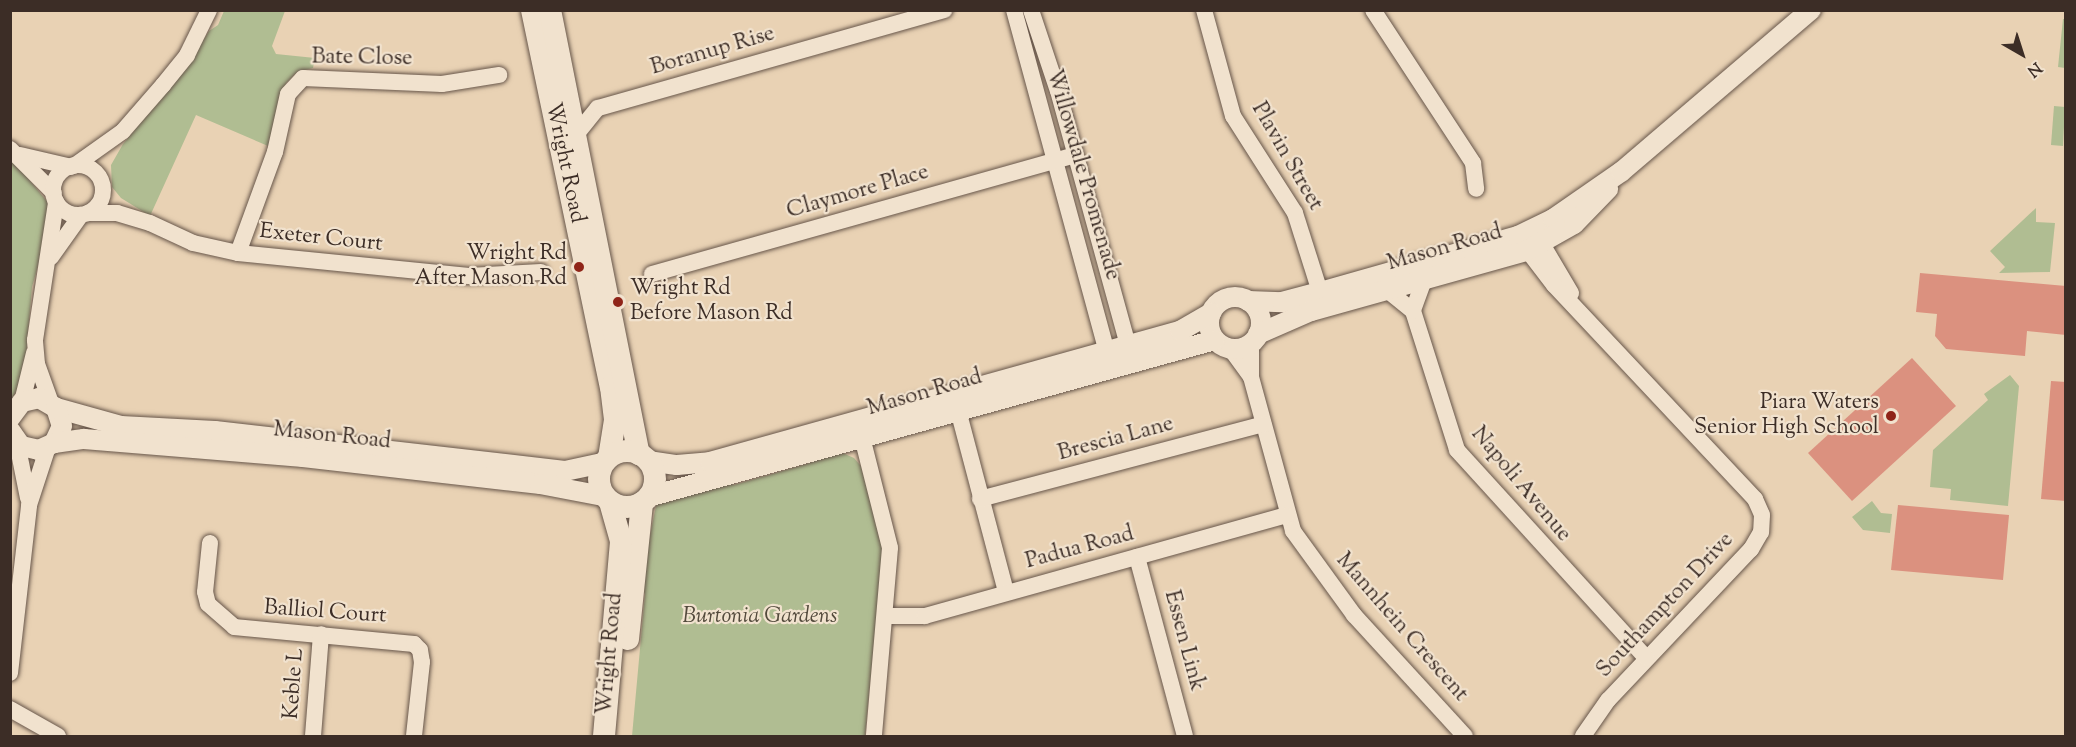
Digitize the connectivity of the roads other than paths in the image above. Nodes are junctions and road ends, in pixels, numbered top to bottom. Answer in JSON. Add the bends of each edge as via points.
{"nodes":[{"id":1,"x":209,"y":10,"type":"edge"},
{"id":2,"x":532,"y":10,"type":"edge"},
{"id":3,"x":550,"y":10,"type":"edge"},
{"id":4,"x":944,"y":10,"type":"edge"},
{"id":5,"x":1014,"y":10,"type":"edge"},
{"id":6,"x":1030,"y":10,"type":"edge"},
{"id":7,"x":1204,"y":10,"type":"edge"},
{"id":8,"x":1373,"y":10,"type":"edge"},
{"id":9,"x":1811,"y":10,"type":"edge"},
{"id":10,"x":915,"y":14,"type":"edge"},
{"id":11,"x":499,"y":75,"type":"dead end"},
{"id":12,"x":566,"y":96,"type":"junction"},
{"id":13,"x":598,"y":108,"type":"junction"},
{"id":14,"x":123,"y":131,"type":"junction"},
{"id":15,"x":575,"y":136,"type":"junction"},
{"id":16,"x":13,"y":152,"type":"edge"},
{"id":17,"x":1076,"y":155,"type":"junction"},
{"id":18,"x":1054,"y":161,"type":"junction"},
{"id":19,"x":72,"y":166,"type":"junction"},
{"id":20,"x":102,"y":184,"type":"junction"},
{"id":21,"x":1476,"y":189,"type":"dead end"},
{"id":22,"x":55,"y":197,"type":"junction"},
{"id":23,"x":85,"y":214,"type":"junction"},
{"id":24,"x":138,"y":219,"type":"junction"},
{"id":25,"x":1530,"y":240,"type":"junction"},
{"id":26,"x":238,"y":253,"type":"junction"},
{"id":27,"x":48,"y":260,"type":"junction"},
{"id":28,"x":541,"y":272,"type":"dead end"},
{"id":29,"x":652,"y":274,"type":"dead end"},
{"id":30,"x":1424,"y":280,"type":"junction"},
{"id":31,"x":1387,"y":290,"type":"junction"},
{"id":32,"x":1320,"y":292,"type":"junction"},
{"id":33,"x":1248,"y":301,"type":"junction"},
{"id":34,"x":1413,"y":311,"type":"junction"},
{"id":35,"x":1211,"y":313,"type":"junction"},
{"id":36,"x":1254,"y":338,"type":"junction"},
{"id":37,"x":1222,"y":344,"type":"junction"},
{"id":38,"x":1128,"y":345,"type":"junction"},
{"id":39,"x":35,"y":349,"type":"junction"},
{"id":40,"x":1107,"y":352,"type":"junction"},
{"id":41,"x":1251,"y":377,"type":"junction"},
{"id":42,"x":53,"y":405,"type":"junction"},
{"id":43,"x":15,"y":409,"type":"edge"},
{"id":44,"x":958,"y":410,"type":"junction"},
{"id":45,"x":1263,"y":424,"type":"junction"},
{"id":46,"x":862,"y":437,"type":"junction"},
{"id":47,"x":14,"y":438,"type":"edge"},
{"id":48,"x":51,"y":445,"type":"junction"},
{"id":49,"x":644,"y":457,"type":"junction"},
{"id":50,"x":606,"y":460,"type":"junction"},
{"id":51,"x":607,"y":499,"type":"junction"},
{"id":52,"x":980,"y":499,"type":"junction"},
{"id":53,"x":645,"y":500,"type":"junction"},
{"id":54,"x":28,"y":505,"type":"junction"},
{"id":55,"x":1286,"y":515,"type":"junction"},
{"id":56,"x":18,"y":524,"type":"edge"},
{"id":57,"x":210,"y":543,"type":"dead end"},
{"id":58,"x":1137,"y":557,"type":"junction"},
{"id":59,"x":1006,"y":592,"type":"junction"},
{"id":60,"x":885,"y":616,"type":"junction"},
{"id":61,"x":321,"y":634,"type":"junction"},
{"id":62,"x":1647,"y":658,"type":"junction"},
{"id":63,"x":10,"y":673,"type":"edge"},
{"id":64,"x":10,"y":709,"type":"edge"},
{"id":65,"x":1599,"y":713,"type":"junction"},
{"id":66,"x":58,"y":736,"type":"edge"},
{"id":67,"x":313,"y":736,"type":"edge"},
{"id":68,"x":414,"y":736,"type":"edge"},
{"id":69,"x":604,"y":736,"type":"edge"},
{"id":70,"x":620,"y":736,"type":"edge"},
{"id":71,"x":874,"y":736,"type":"edge"},
{"id":72,"x":1185,"y":736,"type":"edge"},
{"id":73,"x":1465,"y":736,"type":"edge"},
{"id":74,"x":1583,"y":736,"type":"edge"},
{"id":75,"x":1599,"y":736,"type":"edge"}],
"edges":[{"from":1,"to":14,"type":"street","via":[[187,55]]},
{"from":2,"to":50,"type":"main road","name":"Wright Road","via":[[611,387],[615,420]]},
{"from":3,"to":12,"type":"main road","name":"Wright Road"},
{"from":4,"to":10,"type":"street","name":"Boranup Rise"},
{"from":5,"to":18,"type":"street","name":"Willowdale Promenade"},
{"from":6,"to":17,"type":"street","name":"Willowdale Promenade"},
{"from":7,"to":32,"type":"street","name":"Plavin Street","via":[[1233,116],[1295,213]]},
{"from":8,"to":21,"type":"street","via":[[1473,162]]},
{"from":9,"to":25,"type":"street","name":"Mason Road","via":[[1621,172]]},
{"from":10,"to":13,"type":"street","name":"Boranup Rise"},
{"from":11,"to":26,"type":"street","name":"Bate Close","via":[[442,84],[303,78],[288,94],[275,152]]},
{"from":12,"to":13,"type":"street"},
{"from":12,"to":15,"type":"main road","name":"Wright Road"},
{"from":13,"to":15,"type":"street"},
{"from":14,"to":19,"type":"street"},
{"from":14,"to":20,"type":"street","via":[[107,160]]},
{"from":15,"to":49,"type":"main road","name":"Wright Road"},
{"from":16,"to":19,"type":"street"},
{"from":16,"to":22,"type":"street"},
{"from":17,"to":18,"type":"street","name":"Claymore Place"},
{"from":17,"to":38,"type":"street","name":"Willowdale Promenade"},
{"from":18,"to":29,"type":"street","name":"Claymore Place"},
{"from":18,"to":40,"type":"street","name":"Willowdale Promenade"},
{"from":19,"to":20,"type":"street","via":[[91,169]]},
{"from":19,"to":22,"type":"street","via":[[56,180]]},
{"from":20,"to":23,"type":"street","via":[[99,204]]},
{"from":20,"to":24,"type":"street","name":"Exeter Court"},
{"from":22,"to":23,"type":"street","via":[[67,212]]},
{"from":22,"to":27,"type":"street"},
{"from":23,"to":24,"type":"street","name":"Exeter Court","via":[[117,213]]},
{"from":23,"to":27,"type":"street"},
{"from":24,"to":26,"type":"street","name":"Exeter Court","via":[[193,243]]},
{"from":25,"to":30,"type":"street","name":"Mason Road"},
{"from":25,"to":32,"type":"street","name":"Mason Road"},
{"from":25,"to":62,"type":"street","name":"Southampton Drive","via":[[1580,309],[1755,499],[1762,515],[1761,532],[1751,549]]},
{"from":26,"to":28,"type":"street","name":"Exeter Court","via":[[469,276]]},
{"from":27,"to":39,"type":"street","via":[[39,291]]},
{"from":30,"to":31,"type":"street","name":"Mason Road"},
{"from":30,"to":34,"type":"street"},
{"from":31,"to":34,"type":"street"},
{"from":31,"to":36,"type":"street","name":"Mason Road","via":[[1290,318]]},
{"from":32,"to":33,"type":"street","name":"Mason Road","via":[[1282,302]]},
{"from":33,"to":35,"type":"street","via":[[1227,298]]},
{"from":33,"to":36,"type":"street","via":[[1258,312]]},
{"from":34,"to":62,"type":"street","name":"Napoli Avenue","via":[[1456,450]]},
{"from":35,"to":37,"type":"street","via":[[1209,327]]},
{"from":35,"to":38,"type":"street","name":"Mason Road","via":[[1180,331]]},
{"from":36,"to":37,"type":"street"},
{"from":36,"to":41,"type":"street","name":"Mannhein Crescent"},
{"from":37,"to":41,"type":"street","name":"Mannhein Crescent"},
{"from":37,"to":44,"type":"street","name":"Mason Road"},
{"from":38,"to":40,"type":"street","name":"Mason Road"},
{"from":39,"to":42,"type":"street"},
{"from":39,"to":43,"type":"street"},
{"from":40,"to":49,"type":"street","name":"Mason Road","via":[[704,464]]},
{"from":41,"to":45,"type":"street","name":"Mannhein Crescent"},
{"from":42,"to":43,"type":"street","name":"Mason Road","via":[[39,398]]},
{"from":42,"to":48,"type":"street","via":[[62,426]]},
{"from":42,"to":50,"type":"street","name":"Mason Road","via":[[121,426],[215,431],[565,471]]},
{"from":44,"to":46,"type":"street","name":"Mason Road"},
{"from":44,"to":52,"type":"street"},
{"from":45,"to":52,"type":"street","name":"Brescia Lane"},
{"from":45,"to":55,"type":"street","name":"Mannhein Crescent"},
{"from":46,"to":53,"type":"street","name":"Mason Road"},
{"from":46,"to":60,"type":"street","via":[[889,539]]},
{"from":47,"to":48,"type":"street","name":"Mason Road","via":[[34,450]]},
{"from":47,"to":54,"type":"street"},
{"from":48,"to":51,"type":"street","name":"Mason Road","via":[[84,439],[303,457],[540,484]]},
{"from":48,"to":54,"type":"street"},
{"from":49,"to":50,"type":"main road","via":[[624,451]]},
{"from":49,"to":53,"type":"main road","via":[[655,480]]},
{"from":50,"to":51,"type":"main road","via":[[598,480]]},
{"from":51,"to":53,"type":"main road","via":[[626,508]]},
{"from":51,"to":69,"type":"main road","name":"Wright Road","via":[[621,541]]},
{"from":52,"to":59,"type":"street"},
{"from":53,"to":70,"type":"main road","name":"Wright Road"},
{"from":54,"to":56,"type":"street"},
{"from":55,"to":58,"type":"street","name":"Padua Road"},
{"from":55,"to":73,"type":"street","name":"Mannhein Crescent","via":[[1309,556],[1347,607]]},
{"from":56,"to":63,"type":"street"},
{"from":57,"to":61,"type":"street","name":"Balliol Court","via":[[205,592],[208,604],[224,621],[242,629]]},
{"from":58,"to":59,"type":"street","name":"Padua Road"},
{"from":58,"to":72,"type":"street","name":"Essen Link"},
{"from":59,"to":60,"type":"street","name":"Padua Road","via":[[925,615]]},
{"from":60,"to":71,"type":"street"},
{"from":61,"to":67,"type":"street","name":"Keble L"},
{"from":61,"to":68,"type":"street","name":"Balliol Court","via":[[414,644],[420,650]]},
{"from":62,"to":65,"type":"street","name":"Southampton Drive"},
{"from":64,"to":66,"type":"street"},
{"from":65,"to":74,"type":"street","name":"Southampton Drive"},
{"from":65,"to":75,"type":"street","name":"Southampton Drive"}]}
